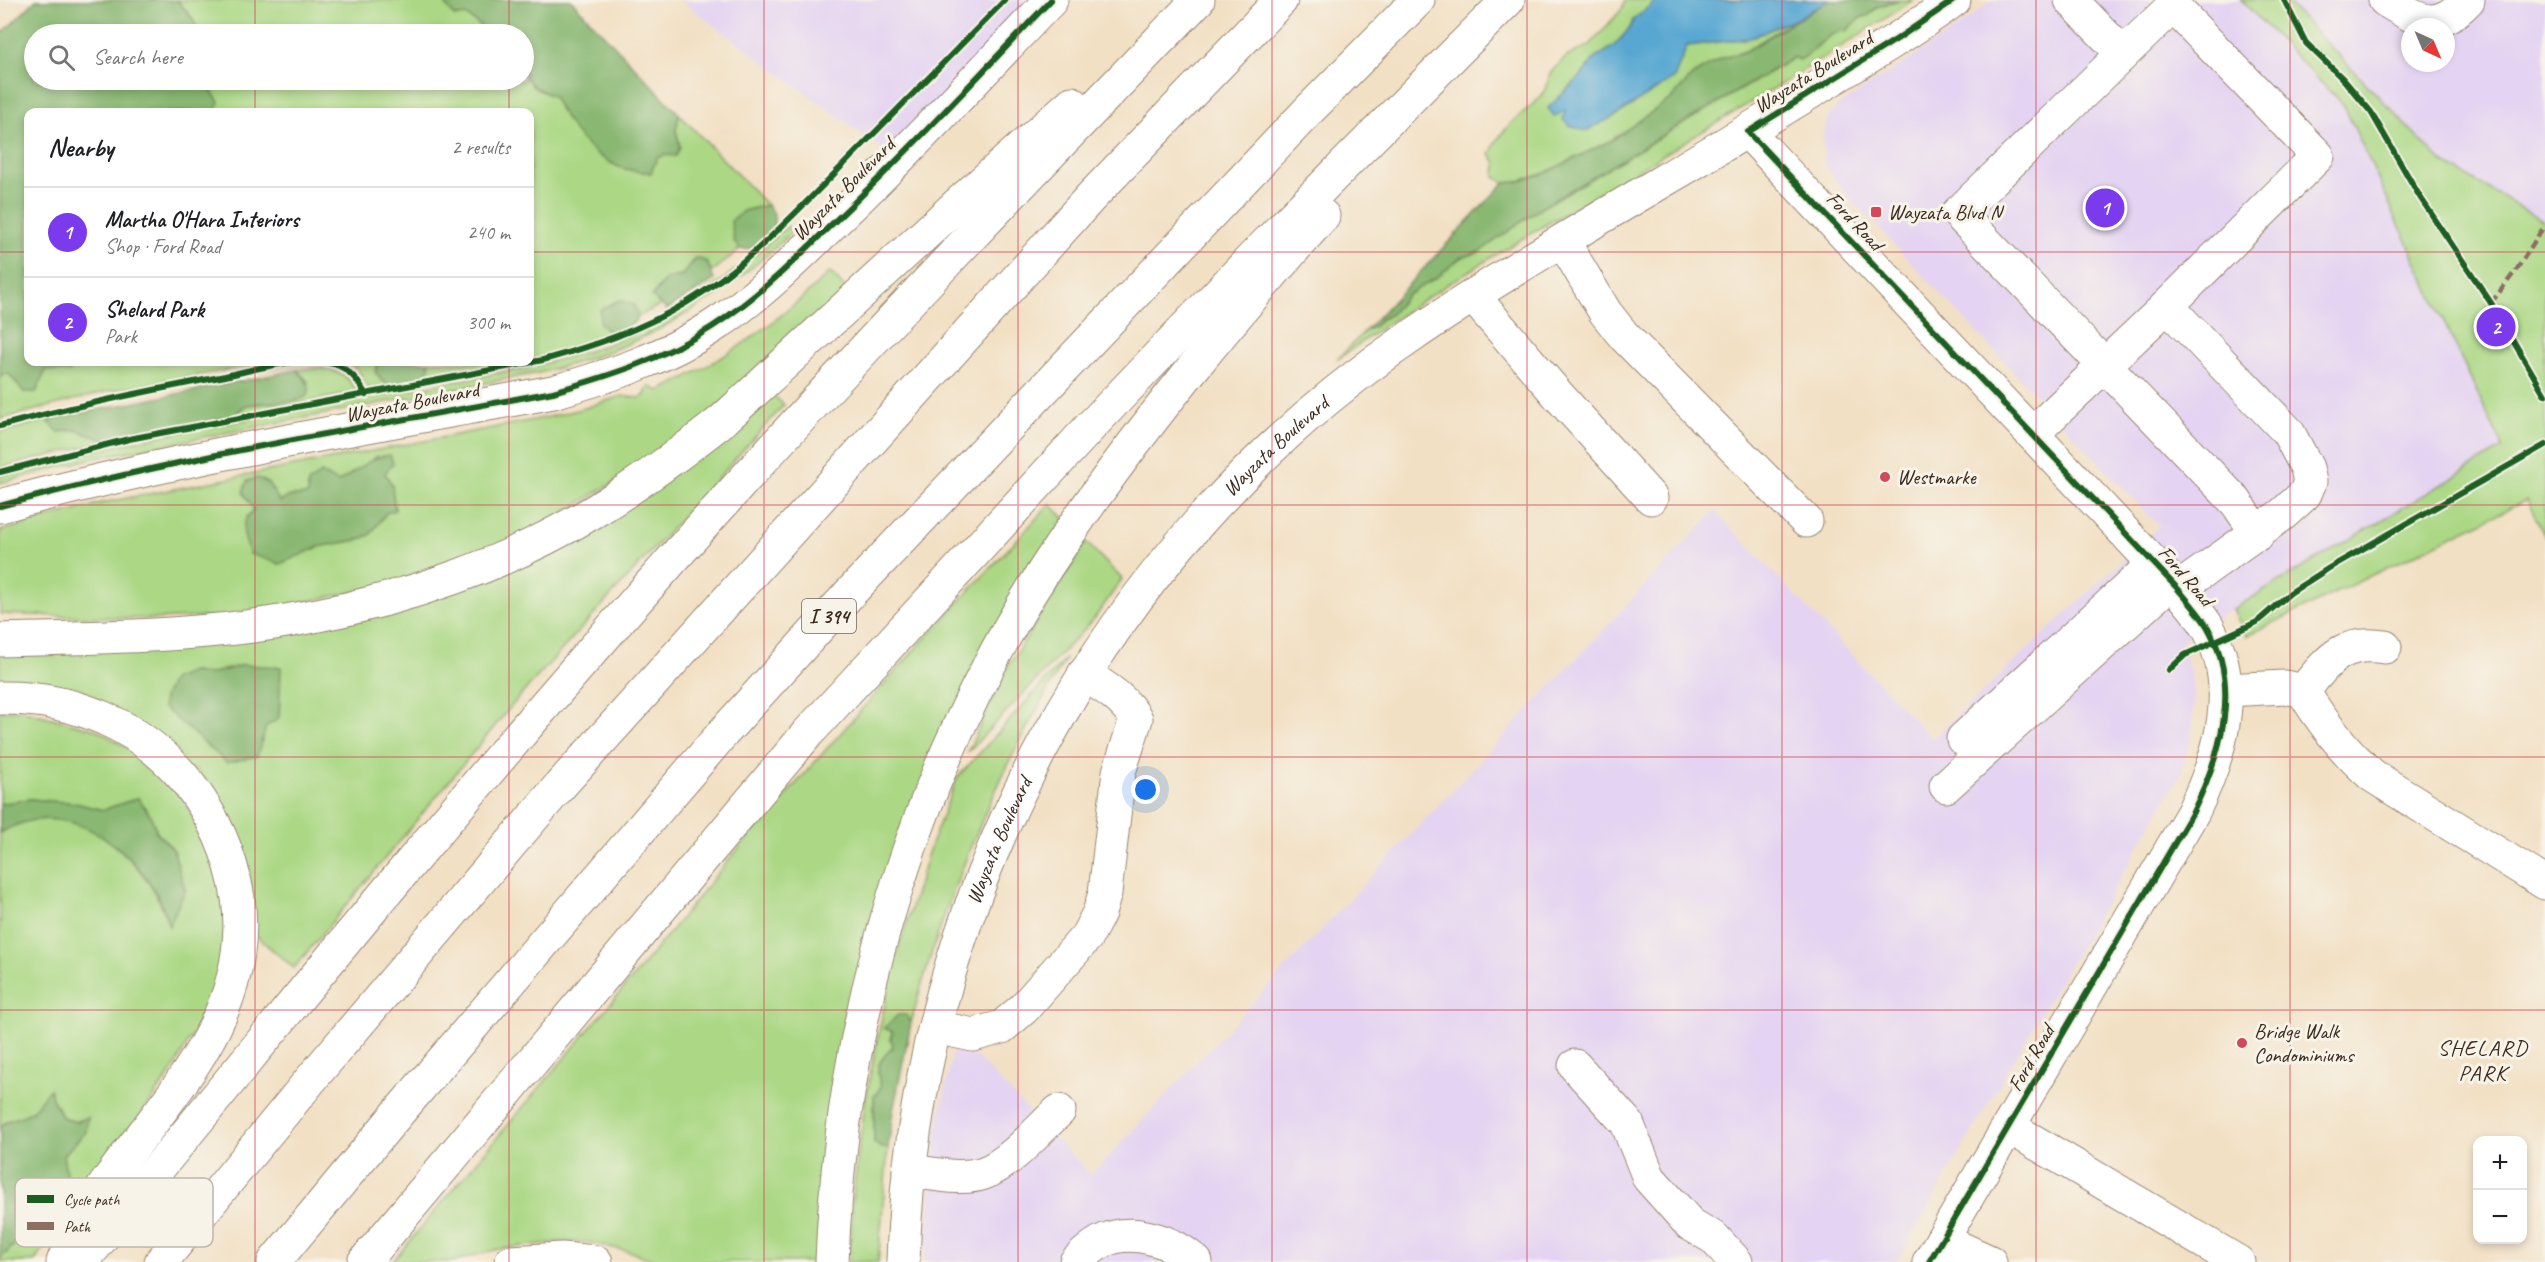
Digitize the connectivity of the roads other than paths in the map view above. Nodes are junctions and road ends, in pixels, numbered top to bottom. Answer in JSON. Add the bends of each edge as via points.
{"nodes":[{"id":1,"x":1051,"y":0,"type":"edge"},
{"id":2,"x":1192,"y":0,"type":"edge"},
{"id":3,"x":1198,"y":0,"type":"edge"},
{"id":4,"x":1281,"y":0,"type":"edge"},
{"id":5,"x":1418,"y":0,"type":"edge"},
{"id":6,"x":1508,"y":0,"type":"edge"},
{"id":7,"x":1525,"y":0,"type":"edge"},
{"id":8,"x":1954,"y":0,"type":"edge"},
{"id":9,"x":2071,"y":0,"type":"edge"},
{"id":10,"x":2385,"y":0,"type":"edge"},
{"id":11,"x":2469,"y":0,"type":"edge"},
{"id":12,"x":2123,"y":54,"type":"junction"},
{"id":13,"x":1748,"y":132,"type":"junction"},
{"id":14,"x":1563,"y":241,"type":"junction"},
{"id":15,"x":1473,"y":296,"type":"junction"},
{"id":16,"x":2167,"y":306,"type":"junction"},
{"id":17,"x":2105,"y":365,"type":"junction"},
{"id":18,"x":2032,"y":434,"type":"junction"},
{"id":19,"x":1651,"y":498,"type":"dead end"},
{"id":20,"x":0,"y":506,"type":"edge"},
{"id":21,"x":1806,"y":521,"type":"dead end"},
{"id":22,"x":2258,"y":534,"type":"junction"},
{"id":23,"x":2168,"y":578,"type":"junction"},
{"id":24,"x":0,"y":640,"type":"edge"},
{"id":25,"x":2385,"y":647,"type":"dead end"},
{"id":26,"x":1084,"y":674,"type":"junction"},
{"id":27,"x":2225,"y":690,"type":"junction"},
{"id":28,"x":2303,"y":691,"type":"junction"},
{"id":29,"x":0,"y":698,"type":"edge"},
{"id":30,"x":1938,"y":777,"type":"dead end"},
{"id":31,"x":2545,"y":883,"type":"edge"},
{"id":32,"x":935,"y":1027,"type":"junction"},
{"id":33,"x":1575,"y":1066,"type":"dead end"},
{"id":34,"x":1059,"y":1111,"type":"dead end"},
{"id":35,"x":2009,"y":1127,"type":"junction"},
{"id":36,"x":909,"y":1172,"type":"junction"},
{"id":37,"x":112,"y":1178,"type":"edge"},
{"id":38,"x":151,"y":1178,"type":"edge"},
{"id":39,"x":213,"y":1199,"type":"edge"},
{"id":40,"x":70,"y":1247,"type":"edge"},
{"id":41,"x":94,"y":1247,"type":"edge"},
{"id":42,"x":173,"y":1247,"type":"edge"},
{"id":43,"x":1936,"y":1251,"type":"edge"},
{"id":44,"x":63,"y":1262,"type":"edge"},
{"id":45,"x":82,"y":1262,"type":"edge"},
{"id":46,"x":161,"y":1262,"type":"edge"},
{"id":47,"x":274,"y":1262,"type":"edge"},
{"id":48,"x":364,"y":1262,"type":"edge"},
{"id":49,"x":511,"y":1262,"type":"edge"},
{"id":50,"x":596,"y":1262,"type":"edge"},
{"id":51,"x":832,"y":1262,"type":"edge"},
{"id":52,"x":903,"y":1262,"type":"edge"},
{"id":53,"x":1076,"y":1262,"type":"edge"},
{"id":54,"x":1196,"y":1262,"type":"edge"},
{"id":55,"x":1736,"y":1262,"type":"edge"},
{"id":56,"x":1990,"y":1262,"type":"edge"},
{"id":57,"x":2238,"y":1262,"type":"edge"}],
"edges":[{"from":1,"to":20,"type":"main road","name":"Wayzata Boulevard","via":[[774,280],[710,328],[669,351],[553,392],[147,470]]},
{"from":2,"to":24,"type":"main road","via":[[959,203],[723,420],[592,513],[539,541],[449,579],[351,608],[265,624],[163,634]]},
{"from":3,"to":38,"type":"main road","via":[[879,335],[587,656]]},
{"from":4,"to":39,"type":"main road","via":[[1090,198],[558,788]]},
{"from":5,"to":47,"type":"main road","number":"I 394","via":[[1293,126],[851,592],[723,733]]},
{"from":6,"to":48,"type":"main road","via":[[1092,425],[807,734]]},
{"from":7,"to":51,"type":"main road","via":[[1358,177],[1204,354],[1067,537],[1031,592],[962,721],[932,790],[891,905],[854,1054],[837,1181]]},
{"from":8,"to":13,"type":"main road","name":"Wayzata Boulevard"},
{"from":9,"to":12,"type":"main road"},
{"from":10,"to":11,"type":"main road","via":[[2412,17],[2432,22],[2448,17]]},
{"from":12,"to":16,"type":"main road","via":[[2173,6],[2318,156]]},
{"from":12,"to":17,"type":"main road","via":[[1958,213]]},
{"from":13,"to":14,"type":"main road","name":"Wayzata Boulevard"},
{"from":13,"to":18,"type":"main road","name":"Ford Road"},
{"from":14,"to":15,"type":"main road","name":"Wayzata Boulevard"},
{"from":14,"to":21,"type":"main road","via":[[1605,312],[1624,336]]},
{"from":15,"to":19,"type":"main road"},
{"from":15,"to":26,"type":"main road","name":"Wayzata Boulevard","via":[[1348,381],[1250,467],[1159,569]]},
{"from":16,"to":17,"type":"main road"},
{"from":16,"to":22,"type":"main road","via":[[2288,432],[2307,468],[2310,482],[2305,494]]},
{"from":17,"to":18,"type":"main road"},
{"from":17,"to":22,"type":"main road","via":[[2236,502]]},
{"from":18,"to":23,"type":"main road","name":"Ford Road"},
{"from":22,"to":23,"type":"main road"},
{"from":23,"to":27,"type":"main road","name":"Ford Road","via":[[2207,625],[2223,666]]},
{"from":23,"to":30,"type":"main road"},
{"from":25,"to":28,"type":"main road","via":[[2364,644],[2347,648],[2324,665]]},
{"from":26,"to":32,"type":"main road","name":"Wayzata Boulevard","via":[[1036,759],[994,846],[957,947]]},
{"from":26,"to":32,"type":"main road","via":[[1118,696],[1136,719],[1119,772],[1105,893],[1099,913],[1087,936],[1023,1009],[1002,1027],[973,1035]]},
{"from":27,"to":28,"type":"main road","via":[[2284,687]]},
{"from":27,"to":35,"type":"main road","name":"Ford Road","via":[[2219,748],[2193,812]]},
{"from":28,"to":31,"type":"main road","via":[[2324,726],[2373,776]]},
{"from":29,"to":37,"type":"main road","via":[[64,704],[98,714],[128,729],[173,765],[206,808],[227,850],[240,915],[233,982],[205,1049]]},
{"from":32,"to":36,"type":"main road","name":"Wayzata Boulevard","via":[[921,1084]]},
{"from":33,"to":55,"type":"main road","via":[[1627,1123],[1649,1178],[1690,1224],[1714,1238]]},
{"from":34,"to":36,"type":"main road","via":[[1002,1163],[983,1174]]},
{"from":35,"to":43,"type":"main road","name":"Ford Road"},
{"from":35,"to":57,"type":"main road"},
{"from":36,"to":52,"type":"main road","name":"Wayzata Boulevard"},
{"from":40,"to":44,"type":"main road"},
{"from":41,"to":45,"type":"main road"},
{"from":42,"to":46,"type":"main road"},
{"from":43,"to":56,"type":"main road"},
{"from":49,"to":50,"type":"main road"},
{"from":53,"to":54,"type":"main road","via":[[1102,1241],[1149,1236],[1183,1250]]}]}
